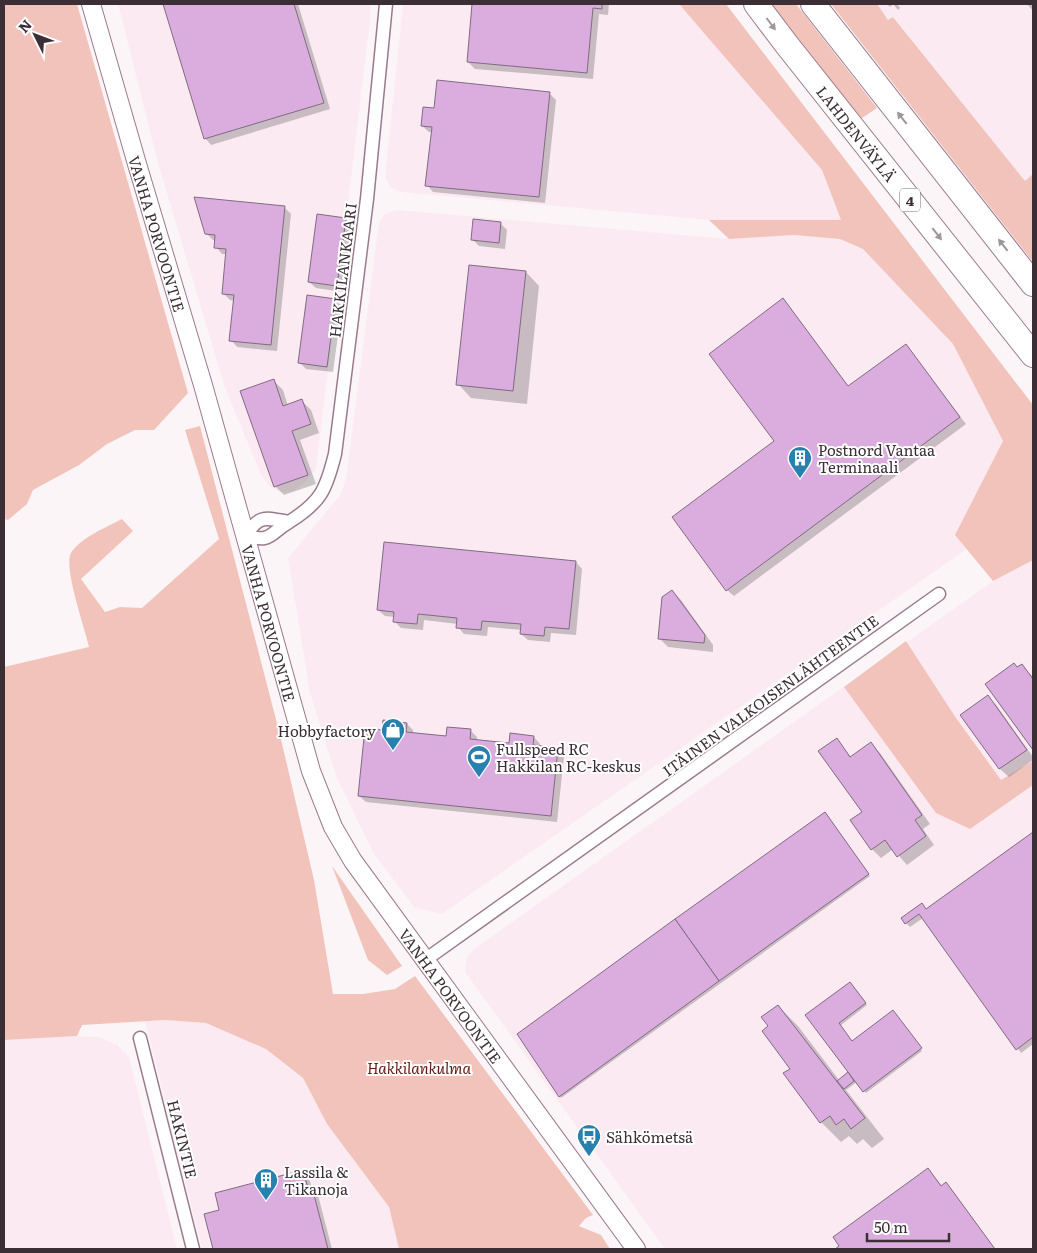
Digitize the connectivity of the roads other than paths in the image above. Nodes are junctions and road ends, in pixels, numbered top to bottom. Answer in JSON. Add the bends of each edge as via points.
{"nodes":[{"id":1,"x":90,"y":4,"type":"edge"},
{"id":2,"x":386,"y":4,"type":"edge"},
{"id":3,"x":756,"y":4,"type":"edge"},
{"id":4,"x":813,"y":4,"type":"edge"},
{"id":5,"x":1033,"y":284,"type":"edge"},
{"id":6,"x":1033,"y":355,"type":"edge"},
{"id":7,"x":289,"y":522,"type":"junction"},
{"id":8,"x":246,"y":535,"type":"junction"},
{"id":9,"x":939,"y":594,"type":"dead end"},
{"id":10,"x":424,"y":960,"type":"junction"},
{"id":11,"x":140,"y":1038,"type":"dead end"},
{"id":12,"x":193,"y":1249,"type":"edge"},
{"id":13,"x":636,"y":1249,"type":"edge"}],
"edges":[{"from":1,"to":8,"type":"main road","name":"VANHA PORVOONTIE"},
{"from":2,"to":7,"type":"street","name":"HAKKILANKAARI","via":[[367,200],[335,454],[328,482],[320,497]]},
{"from":3,"to":6,"type":"highway","name":"LAHDENVÄYLÄ","number":"4","one_way":true},
{"from":5,"to":4,"type":"highway","one_way":true},
{"from":7,"to":8,"type":"street","name":"HAKKILANKAARI","via":[[267,539]]},
{"from":7,"to":8,"type":"street","via":[[260,519]]},
{"from":8,"to":10,"type":"main road","name":"VANHA PORVOONTIE","via":[[310,771],[333,827]]},
{"from":9,"to":10,"type":"street","name":"ITÄINEN VALKOISENLÄHTEENTIE"},
{"from":10,"to":13,"type":"main road","name":"VANHA PORVOONTIE"},
{"from":11,"to":12,"type":"street","name":"HAKINTIE"}]}
